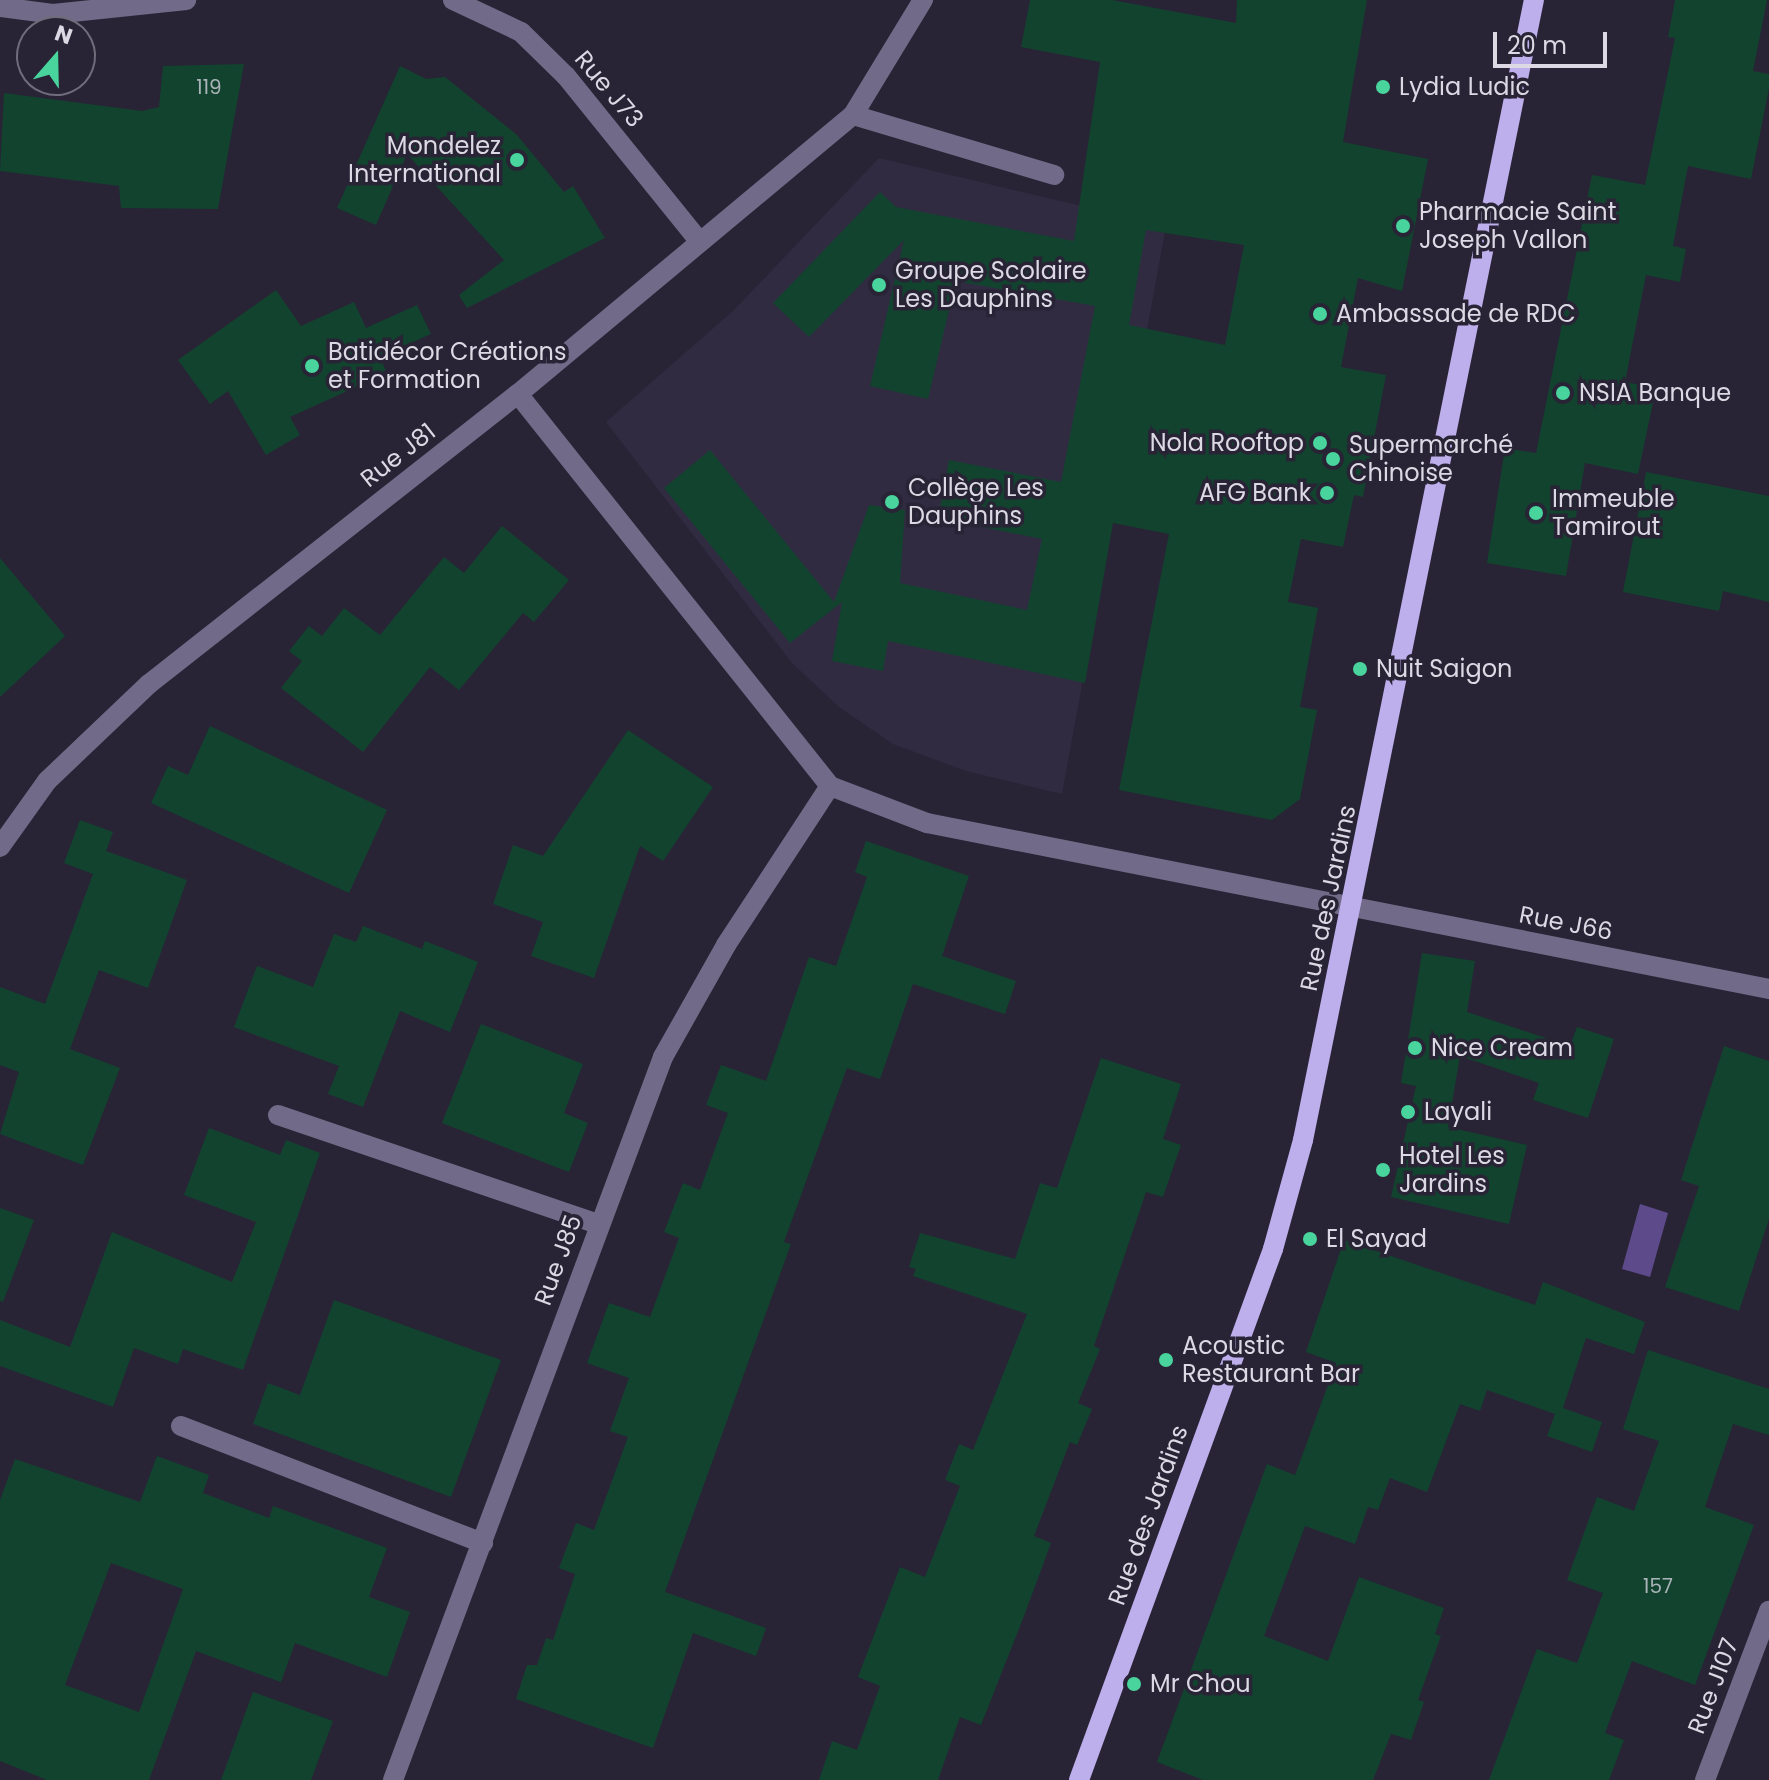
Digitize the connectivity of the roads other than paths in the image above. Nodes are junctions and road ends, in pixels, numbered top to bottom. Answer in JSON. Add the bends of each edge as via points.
{"nodes":[{"id":1,"x":186,"y":0,"type":"edge"},
{"id":2,"x":453,"y":0,"type":"edge"},
{"id":3,"x":923,"y":0,"type":"edge"},
{"id":4,"x":1534,"y":0,"type":"edge"},
{"id":5,"x":0,"y":7,"type":"edge"},
{"id":6,"x":853,"y":115,"type":"junction"},
{"id":7,"x":1054,"y":175,"type":"dead end"},
{"id":8,"x":700,"y":242,"type":"junction"},
{"id":9,"x":518,"y":394,"type":"junction"},
{"id":10,"x":830,"y":786,"type":"junction"},
{"id":11,"x":0,"y":847,"type":"edge"},
{"id":12,"x":1353,"y":908,"type":"junction"},
{"id":13,"x":1769,"y":989,"type":"edge"},
{"id":14,"x":278,"y":1115,"type":"dead end"},
{"id":15,"x":598,"y":1224,"type":"junction"},
{"id":16,"x":181,"y":1426,"type":"dead end"},
{"id":17,"x":483,"y":1543,"type":"junction"},
{"id":18,"x":1769,"y":1611,"type":"edge"},
{"id":19,"x":393,"y":1780,"type":"edge"},
{"id":20,"x":1079,"y":1780,"type":"edge"},
{"id":21,"x":1705,"y":1780,"type":"edge"}],
"edges":[{"from":1,"to":5,"type":"street","via":[[53,14]]},
{"from":2,"to":8,"type":"street","name":"Rue J73","via":[[521,32],[566,76]]},
{"from":3,"to":6,"type":"street","name":"Rue J81"},
{"from":4,"to":12,"type":"main road","name":"Rue des Jardins"},
{"from":6,"to":7,"type":"street"},
{"from":6,"to":8,"type":"street","name":"Rue J81"},
{"from":8,"to":9,"type":"street","name":"Rue J81"},
{"from":9,"to":10,"type":"street"},
{"from":9,"to":11,"type":"street","name":"Rue J81","via":[[149,684],[47,781]]},
{"from":10,"to":12,"type":"street","name":"Rue J66","via":[[927,823]]},
{"from":10,"to":15,"type":"street","name":"Rue J85","via":[[726,945],[663,1057]]},
{"from":12,"to":13,"type":"street","name":"Rue J66"},
{"from":12,"to":20,"type":"main road","name":"Rue des Jardins","via":[[1303,1140],[1273,1249]]},
{"from":14,"to":15,"type":"street"},
{"from":15,"to":17,"type":"street","name":"Rue J85"},
{"from":16,"to":17,"type":"street"},
{"from":17,"to":19,"type":"street","name":"Rue J85"},
{"from":18,"to":21,"type":"street","name":"Rue J107"}]}
